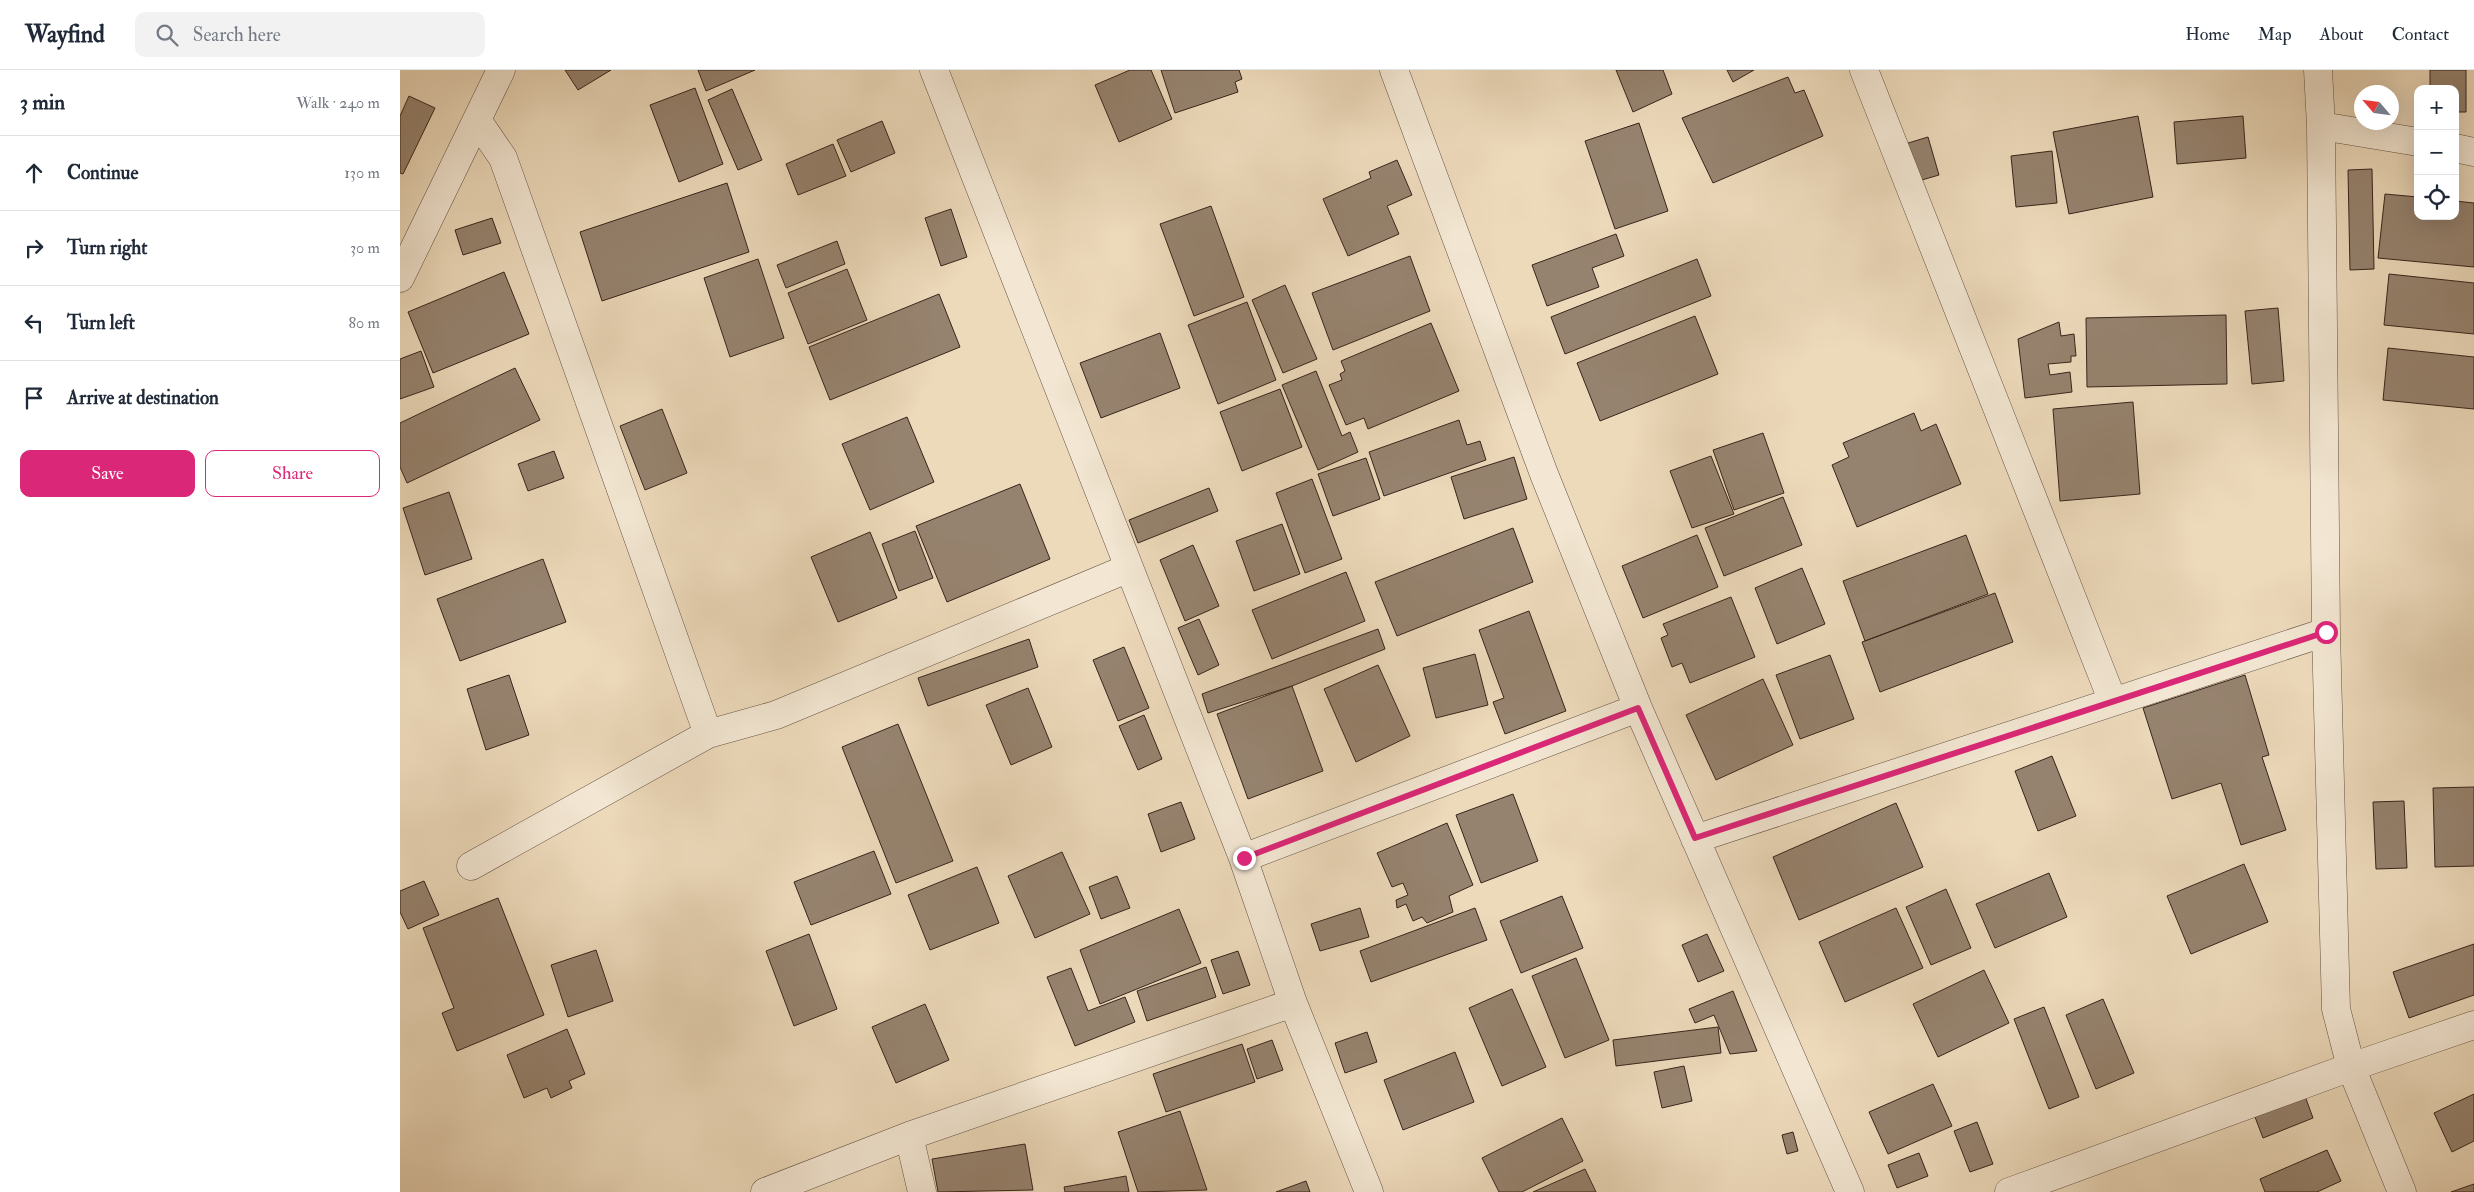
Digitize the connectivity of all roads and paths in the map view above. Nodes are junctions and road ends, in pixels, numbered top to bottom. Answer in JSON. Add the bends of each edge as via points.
{"nodes":[{"id":1,"x":501,"y":70,"type":"edge"},
{"id":2,"x":934,"y":70,"type":"edge"},
{"id":3,"x":1394,"y":70,"type":"edge"},
{"id":4,"x":1864,"y":70,"type":"edge"},
{"id":5,"x":2318,"y":70,"type":"edge"},
{"id":6,"x":477,"y":120,"type":"junction"},
{"id":7,"x":2321,"y":126,"type":"junction"},
{"id":8,"x":2414,"y":141,"type":"edge"},
{"id":9,"x":2459,"y":149,"type":"edge"},
{"id":10,"x":2474,"y":152,"type":"edge"},
{"id":11,"x":400,"y":278,"type":"edge"},
{"id":12,"x":1129,"y":568,"type":"junction"},
{"id":13,"x":2326,"y":632,"type":"junction"},
{"id":14,"x":2113,"y":702,"type":"junction"},
{"id":15,"x":1638,"y":708,"type":"junction"},
{"id":16,"x":708,"y":734,"type":"junction"},
{"id":17,"x":1695,"y":838,"type":"junction"},
{"id":18,"x":1244,"y":858,"type":"junction"},
{"id":19,"x":471,"y":866,"type":"dead end"},
{"id":20,"x":1293,"y":1003,"type":"junction"},
{"id":21,"x":2474,"y":1025,"type":"edge"},
{"id":22,"x":2351,"y":1067,"type":"junction"},
{"id":23,"x":909,"y":1136,"type":"junction"},
{"id":24,"x":765,"y":1192,"type":"edge"},
{"id":25,"x":922,"y":1192,"type":"edge"},
{"id":26,"x":1369,"y":1192,"type":"edge"},
{"id":27,"x":1850,"y":1192,"type":"edge"},
{"id":28,"x":2010,"y":1192,"type":"edge"},
{"id":29,"x":2402,"y":1192,"type":"edge"}],
"edges":[{"from":1,"to":6,"type":"street"},
{"from":2,"to":12,"type":"street"},
{"from":3,"to":15,"type":"street","via":[[1544,474]]},
{"from":4,"to":14,"type":"street"},
{"from":5,"to":7,"type":"street"},
{"from":6,"to":11,"type":"street"},
{"from":6,"to":16,"type":"street","via":[[502,158]]},
{"from":7,"to":8,"type":"street"},
{"from":7,"to":13,"type":"street"},
{"from":9,"to":10,"type":"street"},
{"from":12,"to":16,"type":"street","via":[[776,715]]},
{"from":12,"to":18,"type":"street"},
{"from":13,"to":14,"type":"street"},
{"from":13,"to":22,"type":"street","via":[[2336,1009]]},
{"from":14,"to":17,"type":"street"},
{"from":15,"to":17,"type":"street"},
{"from":15,"to":18,"type":"street"},
{"from":16,"to":19,"type":"street"},
{"from":17,"to":27,"type":"street"},
{"from":18,"to":20,"type":"street"},
{"from":20,"to":23,"type":"street"},
{"from":20,"to":26,"type":"street"},
{"from":21,"to":22,"type":"street"},
{"from":22,"to":28,"type":"street"},
{"from":22,"to":29,"type":"street"},
{"from":23,"to":24,"type":"street"},
{"from":23,"to":25,"type":"street"}]}
